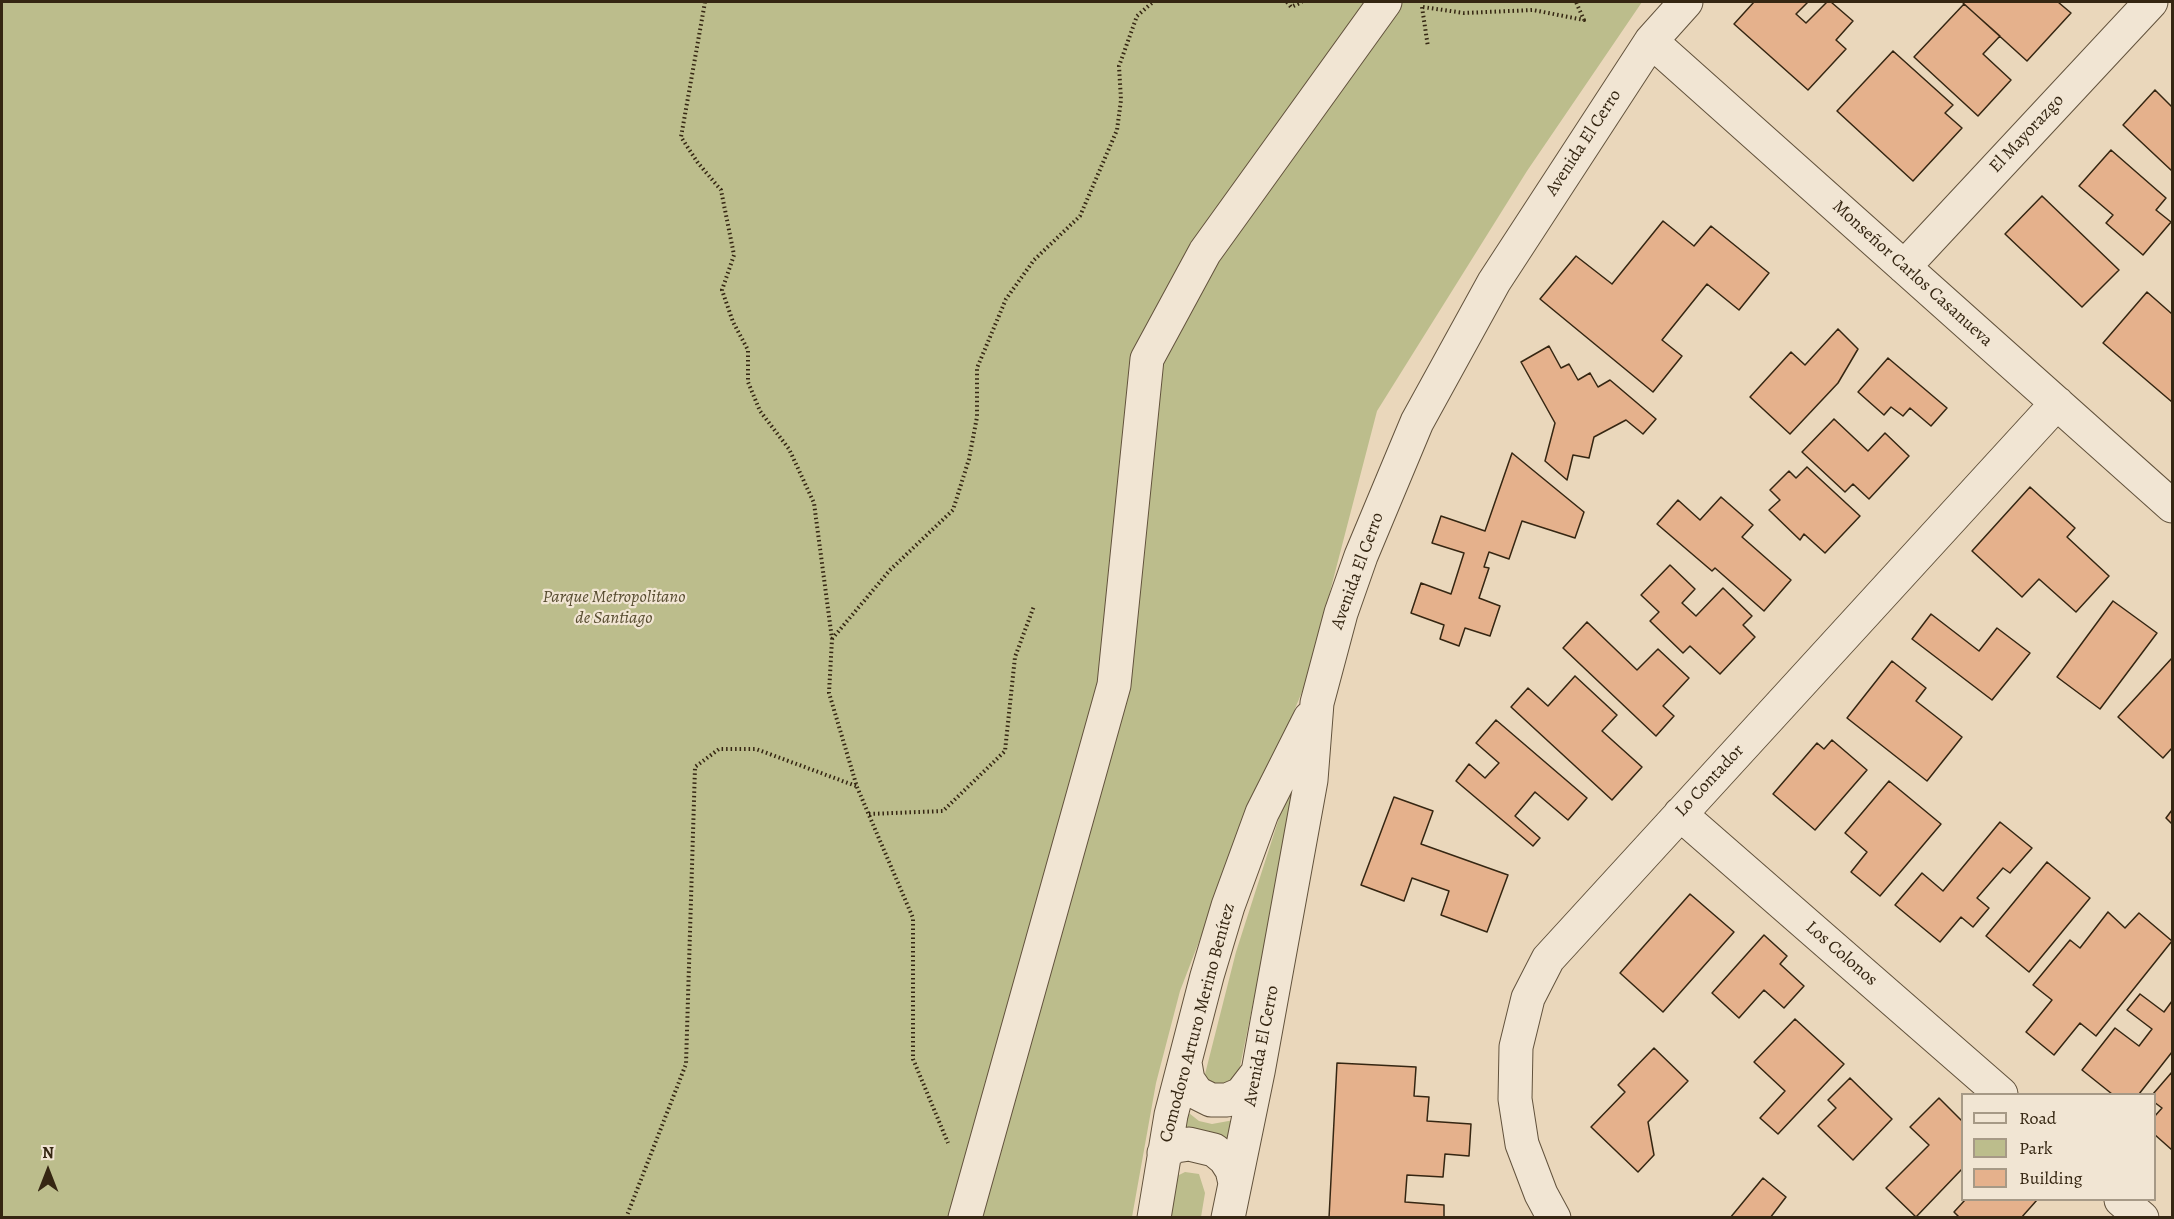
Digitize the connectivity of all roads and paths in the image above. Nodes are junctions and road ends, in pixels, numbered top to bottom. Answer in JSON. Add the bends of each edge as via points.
{"nodes":[{"id":1,"x":705,"y":2,"type":"edge"},
{"id":2,"x":1153,"y":2,"type":"edge"},
{"id":3,"x":1287,"y":2,"type":"edge"},
{"id":4,"x":1302,"y":2,"type":"edge"},
{"id":5,"x":1385,"y":2,"type":"edge"},
{"id":6,"x":1414,"y":2,"type":"edge"},
{"id":7,"x":1576,"y":2,"type":"edge"},
{"id":8,"x":1686,"y":2,"type":"edge"},
{"id":9,"x":2151,"y":2,"type":"edge"},
{"id":10,"x":1423,"y":7,"type":"junction"},
{"id":11,"x":1651,"y":41,"type":"junction"},
{"id":12,"x":1428,"y":47,"type":"dead end"},
{"id":13,"x":1904,"y":267,"type":"junction"},
{"id":14,"x":2057,"y":403,"type":"junction"},
{"id":15,"x":2170,"y":500,"type":"edge"},
{"id":16,"x":1034,"y":606,"type":"dead end"},
{"id":17,"x":832,"y":639,"type":"junction"},
{"id":18,"x":1317,"y":703,"type":"junction"},
{"id":19,"x":857,"y":786,"type":"junction"},
{"id":20,"x":869,"y":814,"type":"junction"},
{"id":21,"x":1680,"y":814,"type":"junction"},
{"id":22,"x":1185,"y":1063,"type":"junction"},
{"id":23,"x":1258,"y":1072,"type":"junction"},
{"id":24,"x":1999,"y":1093,"type":"edge"},
{"id":25,"x":1164,"y":1153,"type":"junction"},
{"id":26,"x":1235,"y":1183,"type":"junction"},
{"id":27,"x":2122,"y":1201,"type":"edge"},
{"id":28,"x":967,"y":1206,"type":"edge"},
{"id":29,"x":626,"y":1218,"type":"edge"},
{"id":30,"x":1154,"y":1218,"type":"edge"},
{"id":31,"x":1228,"y":1218,"type":"edge"},
{"id":32,"x":1554,"y":1218,"type":"edge"},
{"id":33,"x":2142,"y":1218,"type":"edge"}],
"edges":[{"from":1,"to":17,"type":"path","via":[[681,136],[698,164],[721,190],[734,255],[722,291],[748,350],[748,382],[760,411],[789,449],[814,502]]},
{"from":2,"to":17,"type":"path","via":[[1137,15],[1119,66],[1121,100],[1117,130],[1080,216],[1034,260],[1006,299],[977,368],[977,417],[953,510],[890,570]]},
{"from":3,"to":4,"type":"path","via":[[1291,6]]},
{"from":5,"to":28,"type":"street","via":[[1205,252],[1147,359],[1114,685]]},
{"from":6,"to":10,"type":"path"},
{"from":7,"to":10,"type":"path","via":[[1584,20],[1533,9],[1464,13]]},
{"from":8,"to":11,"type":"street","name":"Avenida El Cerro"},
{"from":9,"to":13,"type":"street","name":"El Mayorazgo"},
{"from":10,"to":12,"type":"path"},
{"from":11,"to":13,"type":"street","name":"Monseñor Carlos Casanueva"},
{"from":11,"to":18,"type":"street","name":"Avenida El Cerro","via":[[1494,282],[1422,413],[1361,556]]},
{"from":13,"to":14,"type":"street","name":"Monseñor Carlos Casanueva"},
{"from":14,"to":15,"type":"street","name":"Monseñor Carlos Casanueva"},
{"from":14,"to":21,"type":"street","name":"Lo Contador"},
{"from":16,"to":20,"type":"path","via":[[1015,657],[1005,751],[943,811]]},
{"from":17,"to":19,"type":"path","via":[[829,693]]},
{"from":18,"to":22,"type":"street","name":"Comodoro Arturo Merino Benítez","via":[[1258,823],[1228,906]]},
{"from":18,"to":23,"type":"street","name":"Avenida El Cerro","via":[[1311,780]]},
{"from":19,"to":20,"type":"path"},
{"from":19,"to":29,"type":"path","via":[[756,749],[719,749],[695,767],[686,1065]]},
{"from":20,"to":28,"type":"path","via":[[913,918],[913,1059]]},
{"from":21,"to":24,"type":"street","name":"Los Colonos"},
{"from":21,"to":32,"type":"street","name":"Lo Contador","via":[[1548,959],[1528,998],[1516,1047],[1515,1099],[1522,1144]]},
{"from":22,"to":23,"type":"street","via":[[1188,1080],[1197,1093],[1211,1100],[1227,1100],[1241,1094]]},
{"from":22,"to":25,"type":"street","name":"Comodoro Arturo Merino Benítez"},
{"from":23,"to":26,"type":"street","name":"Avenida El Cerro"},
{"from":25,"to":26,"type":"street","via":[[1189,1144],[1214,1150],[1232,1170]]},
{"from":25,"to":30,"type":"street","name":"Comodoro Arturo Merino Benítez"},
{"from":26,"to":31,"type":"street","name":"Avenida El Cerro"},
{"from":27,"to":33,"type":"street"}]}
